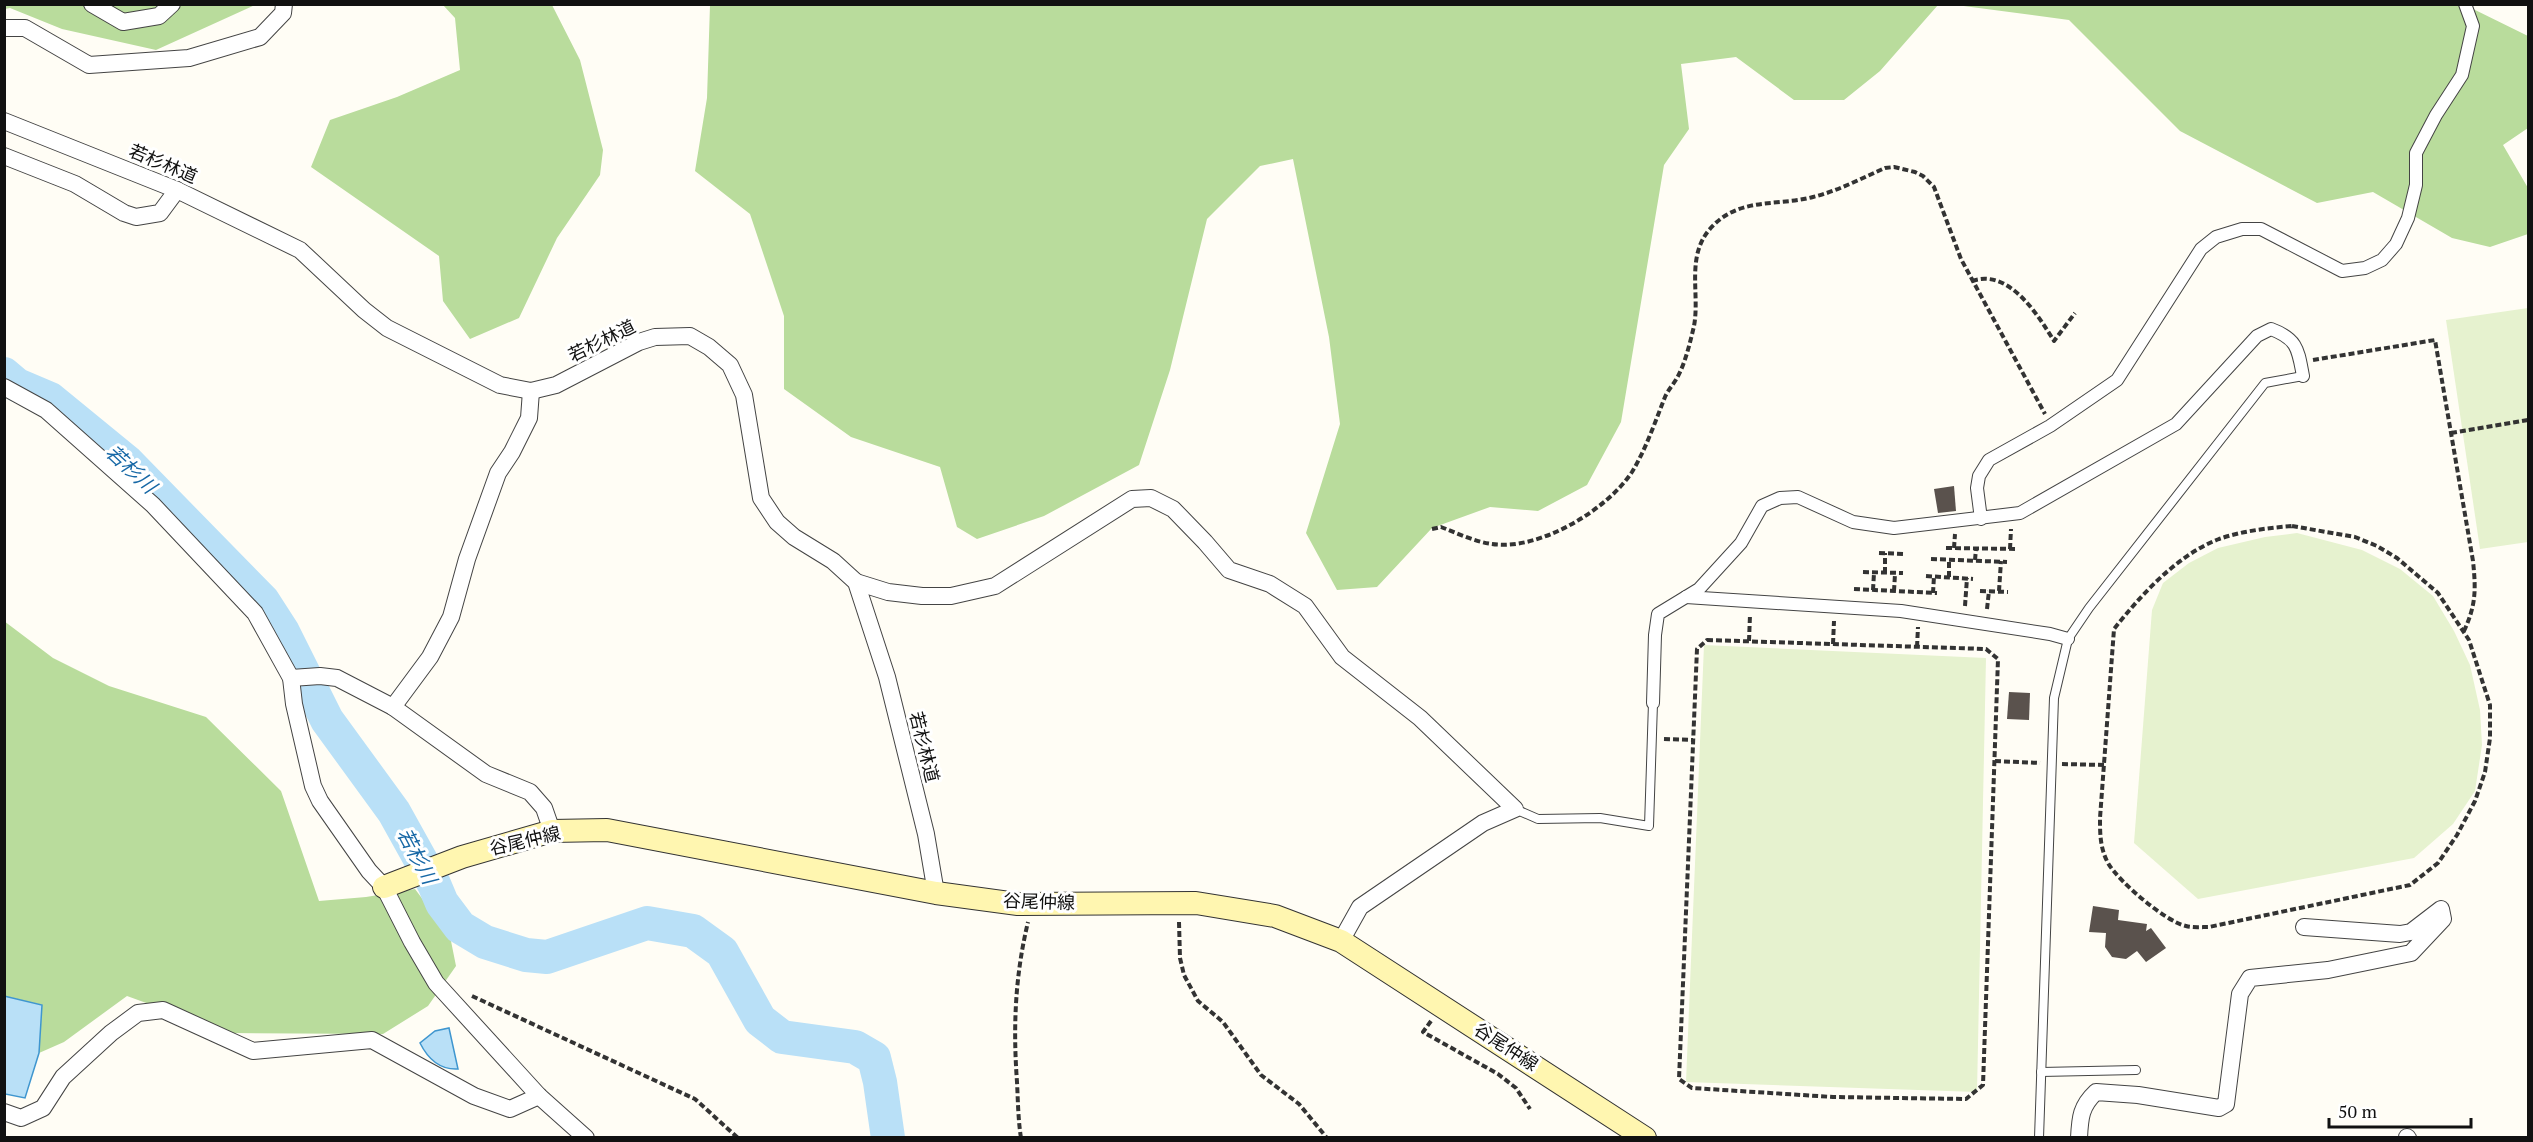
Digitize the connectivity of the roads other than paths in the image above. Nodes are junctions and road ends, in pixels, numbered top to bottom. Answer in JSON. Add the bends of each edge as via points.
{"nodes":[{"id":1,"x":92,"y":4,"type":"edge"},
{"id":2,"x":172,"y":4,"type":"edge"},
{"id":3,"x":284,"y":4,"type":"edge"},
{"id":4,"x":2465,"y":4,"type":"edge"},
{"id":5,"x":4,"y":28,"type":"edge"},
{"id":6,"x":4,"y":121,"type":"edge"},
{"id":7,"x":4,"y":156,"type":"edge"},
{"id":8,"x":177,"y":190,"type":"junction"},
{"id":9,"x":2303,"y":376,"type":"joint"},
{"id":10,"x":4,"y":387,"type":"edge"},
{"id":11,"x":531,"y":391,"type":"junction"},
{"id":12,"x":1981,"y":519,"type":"junction"},
{"id":13,"x":856,"y":582,"type":"junction"},
{"id":14,"x":1684,"y":597,"type":"junction"},
{"id":15,"x":2068,"y":639,"type":"junction"},
{"id":16,"x":293,"y":678,"type":"junction"},
{"id":17,"x":1653,"y":703,"type":"joint"},
{"id":18,"x":393,"y":707,"type":"junction"},
{"id":19,"x":1515,"y":809,"type":"junction"},
{"id":20,"x":552,"y":831,"type":"junction"},
{"id":21,"x":394,"y":882,"type":"junction"},
{"id":22,"x":936,"y":893,"type":"junction"},
{"id":23,"x":2304,"y":927,"type":"dead end"},
{"id":24,"x":1341,"y":941,"type":"junction"},
{"id":25,"x":2136,"y":1070,"type":"dead end"},
{"id":26,"x":2041,"y":1072,"type":"junction"},
{"id":27,"x":539,"y":1096,"type":"junction"},
{"id":28,"x":4,"y":1112,"type":"edge"},
{"id":29,"x":586,"y":1137,"type":"edge"},
{"id":30,"x":1645,"y":1137,"type":"edge"},
{"id":31,"x":2038,"y":1137,"type":"edge"},
{"id":32,"x":2079,"y":1137,"type":"edge"}],
"edges":[{"from":1,"to":2,"type":"street","via":[[123,22],[159,16]]},
{"from":3,"to":5,"type":"street","via":[[283,13],[260,37],[189,58],[89,65],[26,28]]},
{"from":4,"to":12,"type":"street","via":[[2473,26],[2462,75],[2416,153],[2416,185],[2408,218],[2396,244],[2382,260],[2365,268],[2342,271],[2261,229],[2216,237],[2201,249],[2117,380],[2050,426],[1989,460],[1977,488]]},
{"from":6,"to":8,"type":"street","name":"若杉林道"},
{"from":7,"to":8,"type":"street","via":[[75,184],[136,217],[160,213]]},
{"from":8,"to":11,"type":"street","name":"若杉林道","via":[[300,250],[387,328],[500,385]]},
{"from":9,"to":12,"type":"street","via":[[2296,346],[2287,335],[2271,329],[2257,336],[2176,424],[2020,513]]},
{"from":9,"to":15,"type":"lane","via":[[2265,383]]},
{"from":10,"to":16,"type":"street","via":[[46,410],[153,505],[255,613]]},
{"from":11,"to":13,"type":"street","name":"若杉林道","via":[[556,385],[655,337],[690,336],[709,347],[730,365],[744,395],[761,498],[777,522]]},
{"from":11,"to":18,"type":"street","via":[[529,418],[498,473],[451,617],[430,657]]},
{"from":12,"to":14,"type":"street","via":[[1894,528],[1853,522],[1798,497],[1780,498],[1762,506],[1741,543],[1699,589]]},
{"from":13,"to":19,"type":"street","via":[[888,592],[922,596],[951,596],[995,586],[1132,499],[1151,498],[1173,510],[1228,570],[1270,584],[1305,606],[1342,657],[1420,718]]},
{"from":13,"to":22,"type":"street","name":"若杉林道","via":[[887,677],[926,834]]},
{"from":14,"to":15,"type":"street","via":[[1908,612]]},
{"from":14,"to":17,"type":"street","via":[[1658,614]]},
{"from":15,"to":26,"type":"lane","via":[[2054,698]]},
{"from":16,"to":18,"type":"street","via":[[336,678]]},
{"from":16,"to":21,"type":"street","via":[[294,704],[320,801],[369,871]]},
{"from":17,"to":19,"type":"lane","via":[[1649,826],[1600,818],[1538,819]]},
{"from":18,"to":20,"type":"street","via":[[486,774],[530,792],[544,808]]},
{"from":19,"to":24,"type":"street","via":[[1483,823],[1360,907]]},
{"from":20,"to":21,"type":"main road","name":"谷尾仲線"},
{"from":20,"to":22,"type":"main road","name":"谷尾仲線","via":[[607,830]]},
{"from":21,"to":27,"type":"street","via":[[412,942],[442,990]]},
{"from":22,"to":24,"type":"main road","name":"谷尾仲線","via":[[1033,904],[1196,903],[1275,916]]},
{"from":23,"to":32,"type":"street","via":[[2400,934],[2411,932],[2441,909],[2443,919],[2411,953],[2328,970],[2250,978],[2240,994],[2226,1104],[2219,1108],[2096,1092],[2085,1102]]},
{"from":24,"to":30,"type":"main road","name":"谷尾仲線"},
{"from":25,"to":26,"type":"lane"},
{"from":26,"to":31,"type":"lane"},
{"from":27,"to":28,"type":"street","via":[[510,1109],[474,1096],[372,1040],[253,1051],[163,1010],[138,1013],[111,1033],[63,1077],[43,1108],[21,1118]]},
{"from":27,"to":29,"type":"street"}]}
